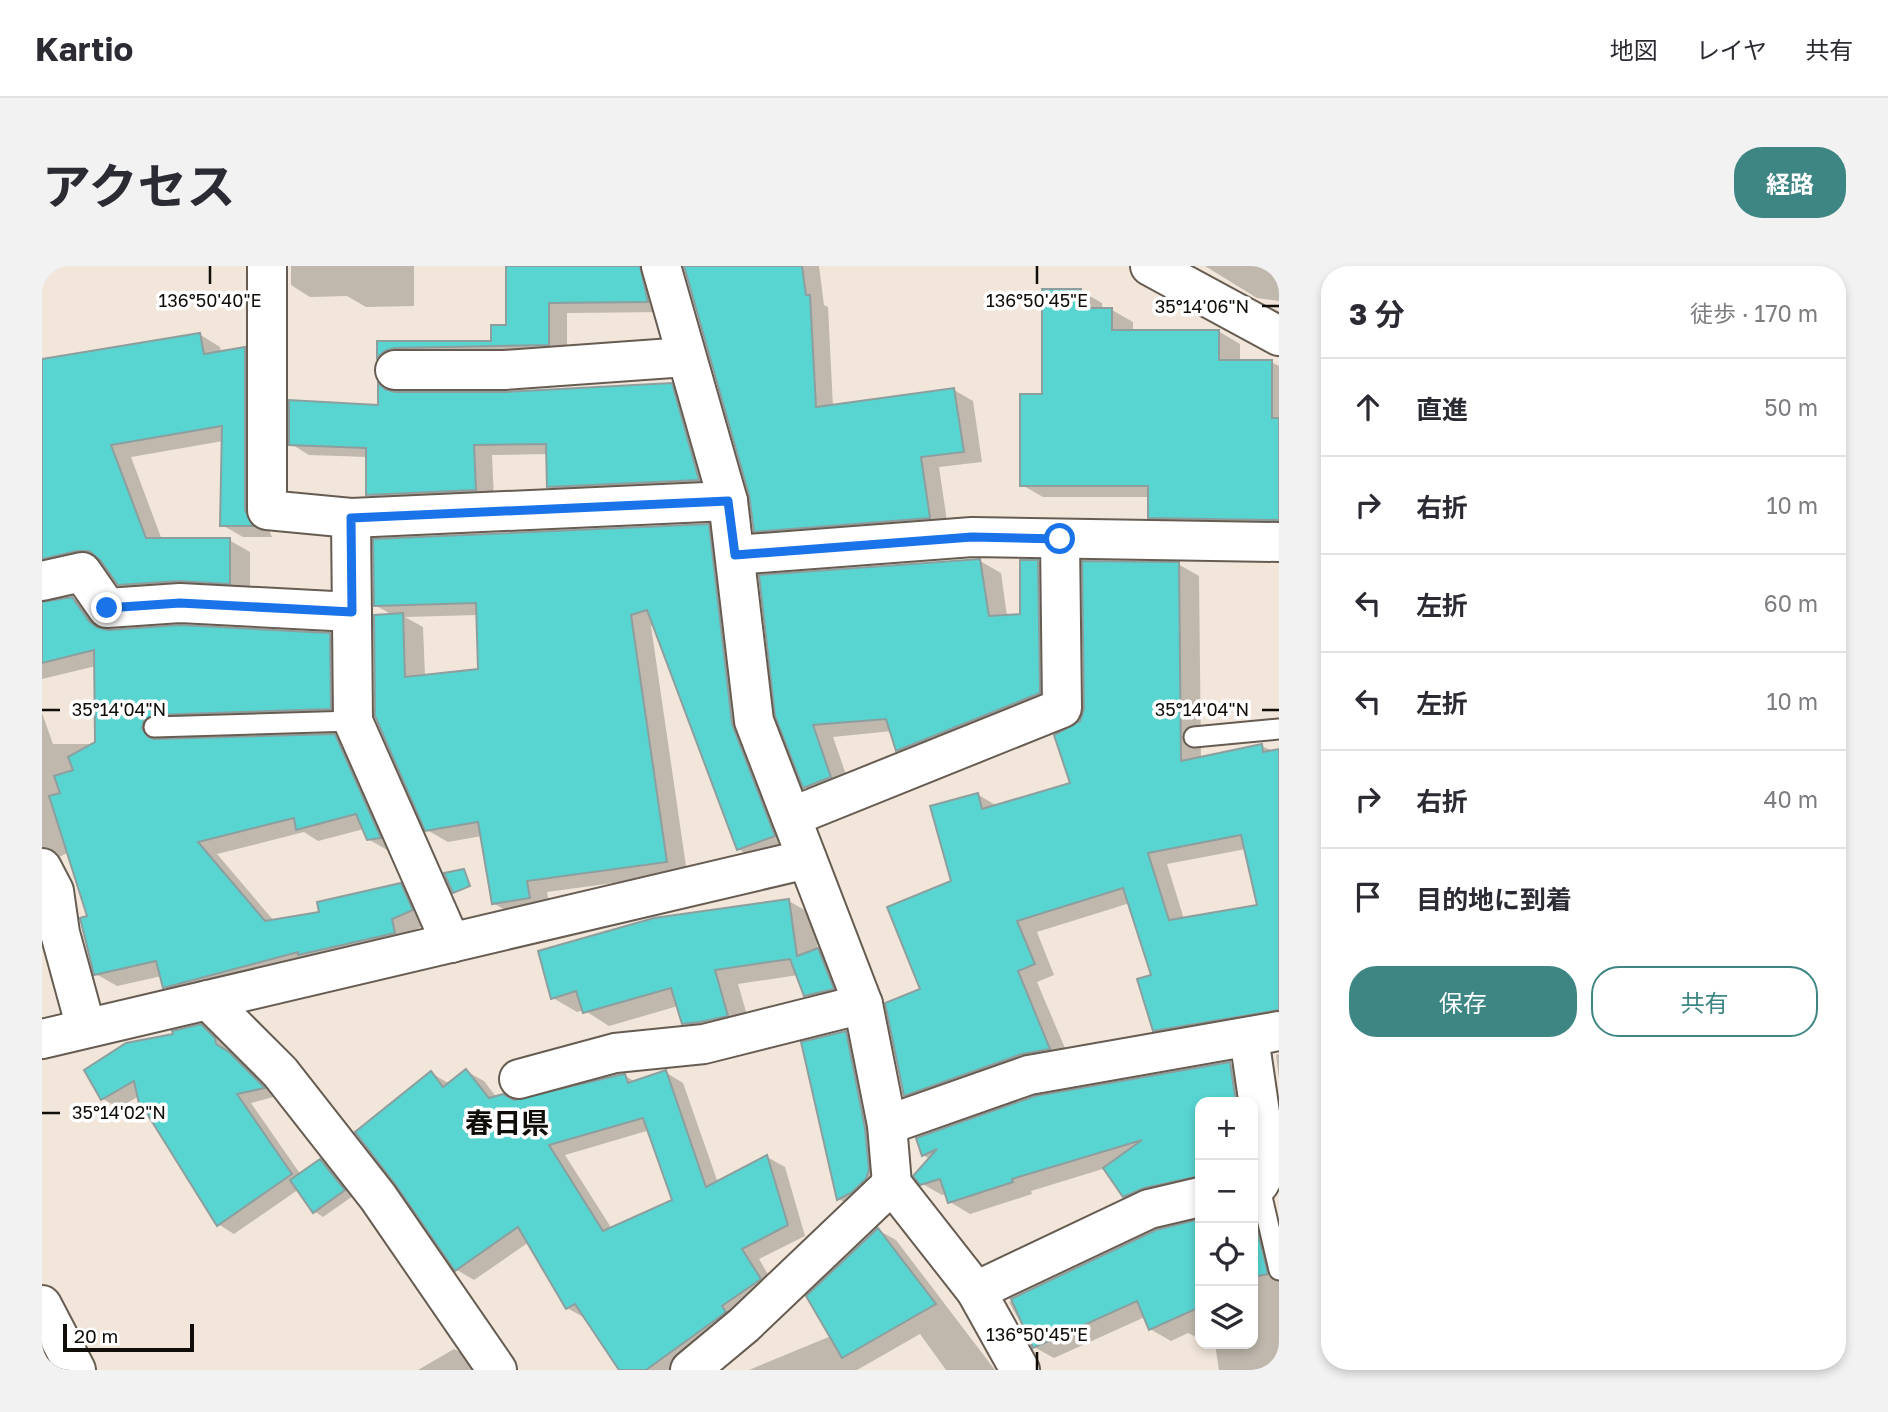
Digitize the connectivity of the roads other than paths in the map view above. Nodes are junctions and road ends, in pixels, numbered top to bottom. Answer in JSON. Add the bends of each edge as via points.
{"nodes":[{"id":1,"x":267,"y":266,"type":"edge"},
{"id":2,"x":661,"y":266,"type":"edge"},
{"id":3,"x":1150,"y":266,"type":"edge"},
{"id":4,"x":1279,"y":336,"type":"edge"},
{"id":5,"x":686,"y":356,"type":"junction"},
{"id":6,"x":395,"y":370,"type":"dead end"},
{"id":7,"x":728,"y":501,"type":"junction"},
{"id":8,"x":351,"y":518,"type":"junction"},
{"id":9,"x":1060,"y":539,"type":"junction"},
{"id":10,"x":1279,"y":542,"type":"edge"},
{"id":11,"x":735,"y":555,"type":"junction"},
{"id":12,"x":42,"y":581,"type":"edge"},
{"id":13,"x":352,"y":612,"type":"junction"},
{"id":14,"x":353,"y":721,"type":"junction"},
{"id":15,"x":154,"y":727,"type":"dead end"},
{"id":16,"x":1279,"y":729,"type":"edge"},
{"id":17,"x":1194,"y":737,"type":"dead end"},
{"id":18,"x":791,"y":817,"type":"junction"},
{"id":19,"x":807,"y":859,"type":"junction"},
{"id":20,"x":42,"y":868,"type":"edge"},
{"id":21,"x":451,"y":943,"type":"junction"},
{"id":22,"x":208,"y":1000,"type":"junction"},
{"id":23,"x":863,"y":1004,"type":"junction"},
{"id":24,"x":86,"y":1028,"type":"junction"},
{"id":25,"x":1264,"y":1034,"type":"edge"},
{"id":26,"x":42,"y":1039,"type":"edge"},
{"id":27,"x":519,"y":1079,"type":"dead end"},
{"id":28,"x":887,"y":1125,"type":"junction"},
{"id":29,"x":1265,"y":1176,"type":"edge"},
{"id":30,"x":892,"y":1184,"type":"junction"},
{"id":31,"x":1195,"y":1198,"type":"edge"},
{"id":32,"x":1279,"y":1270,"type":"edge"},
{"id":33,"x":976,"y":1291,"type":"junction"},
{"id":34,"x":42,"y":1305,"type":"edge"},
{"id":35,"x":76,"y":1370,"type":"edge"},
{"id":36,"x":497,"y":1370,"type":"edge"},
{"id":37,"x":690,"y":1370,"type":"edge"},
{"id":38,"x":1020,"y":1370,"type":"edge"}],
"edges":[{"from":1,"to":8,"type":"street","via":[[267,510]]},
{"from":2,"to":5,"type":"street"},
{"from":3,"to":4,"type":"street"},
{"from":5,"to":6,"type":"street","via":[[505,370]]},
{"from":5,"to":7,"type":"street"},
{"from":7,"to":8,"type":"street"},
{"from":7,"to":11,"type":"street"},
{"from":8,"to":13,"type":"street"},
{"from":9,"to":10,"type":"street"},
{"from":9,"to":11,"type":"street","via":[[972,537]]},
{"from":9,"to":18,"type":"street","via":[[1062,708]]},
{"from":11,"to":18,"type":"street","via":[[754,721]]},
{"from":12,"to":13,"type":"street","via":[[82,572],[107,608],[180,603]]},
{"from":13,"to":14,"type":"street"},
{"from":14,"to":15,"type":"lane"},
{"from":14,"to":21,"type":"street"},
{"from":16,"to":17,"type":"lane"},
{"from":18,"to":19,"type":"street"},
{"from":19,"to":21,"type":"street"},
{"from":19,"to":23,"type":"street"},
{"from":20,"to":24,"type":"street","via":[[54,891],[60,933]]},
{"from":21,"to":22,"type":"street"},
{"from":22,"to":24,"type":"street"},
{"from":22,"to":36,"type":"street","via":[[288,1082],[377,1198]]},
{"from":23,"to":27,"type":"street","via":[[704,1044],[615,1053]]},
{"from":23,"to":28,"type":"street"},
{"from":24,"to":26,"type":"street"},
{"from":25,"to":28,"type":"street","via":[[1029,1075]]},
{"from":25,"to":29,"type":"street"},
{"from":28,"to":30,"type":"street"},
{"from":29,"to":32,"type":"lane"},
{"from":30,"to":33,"type":"street"},
{"from":30,"to":37,"type":"street"},
{"from":31,"to":33,"type":"street","via":[[1149,1209]]},
{"from":33,"to":38,"type":"street"},
{"from":34,"to":35,"type":"street"}]}
